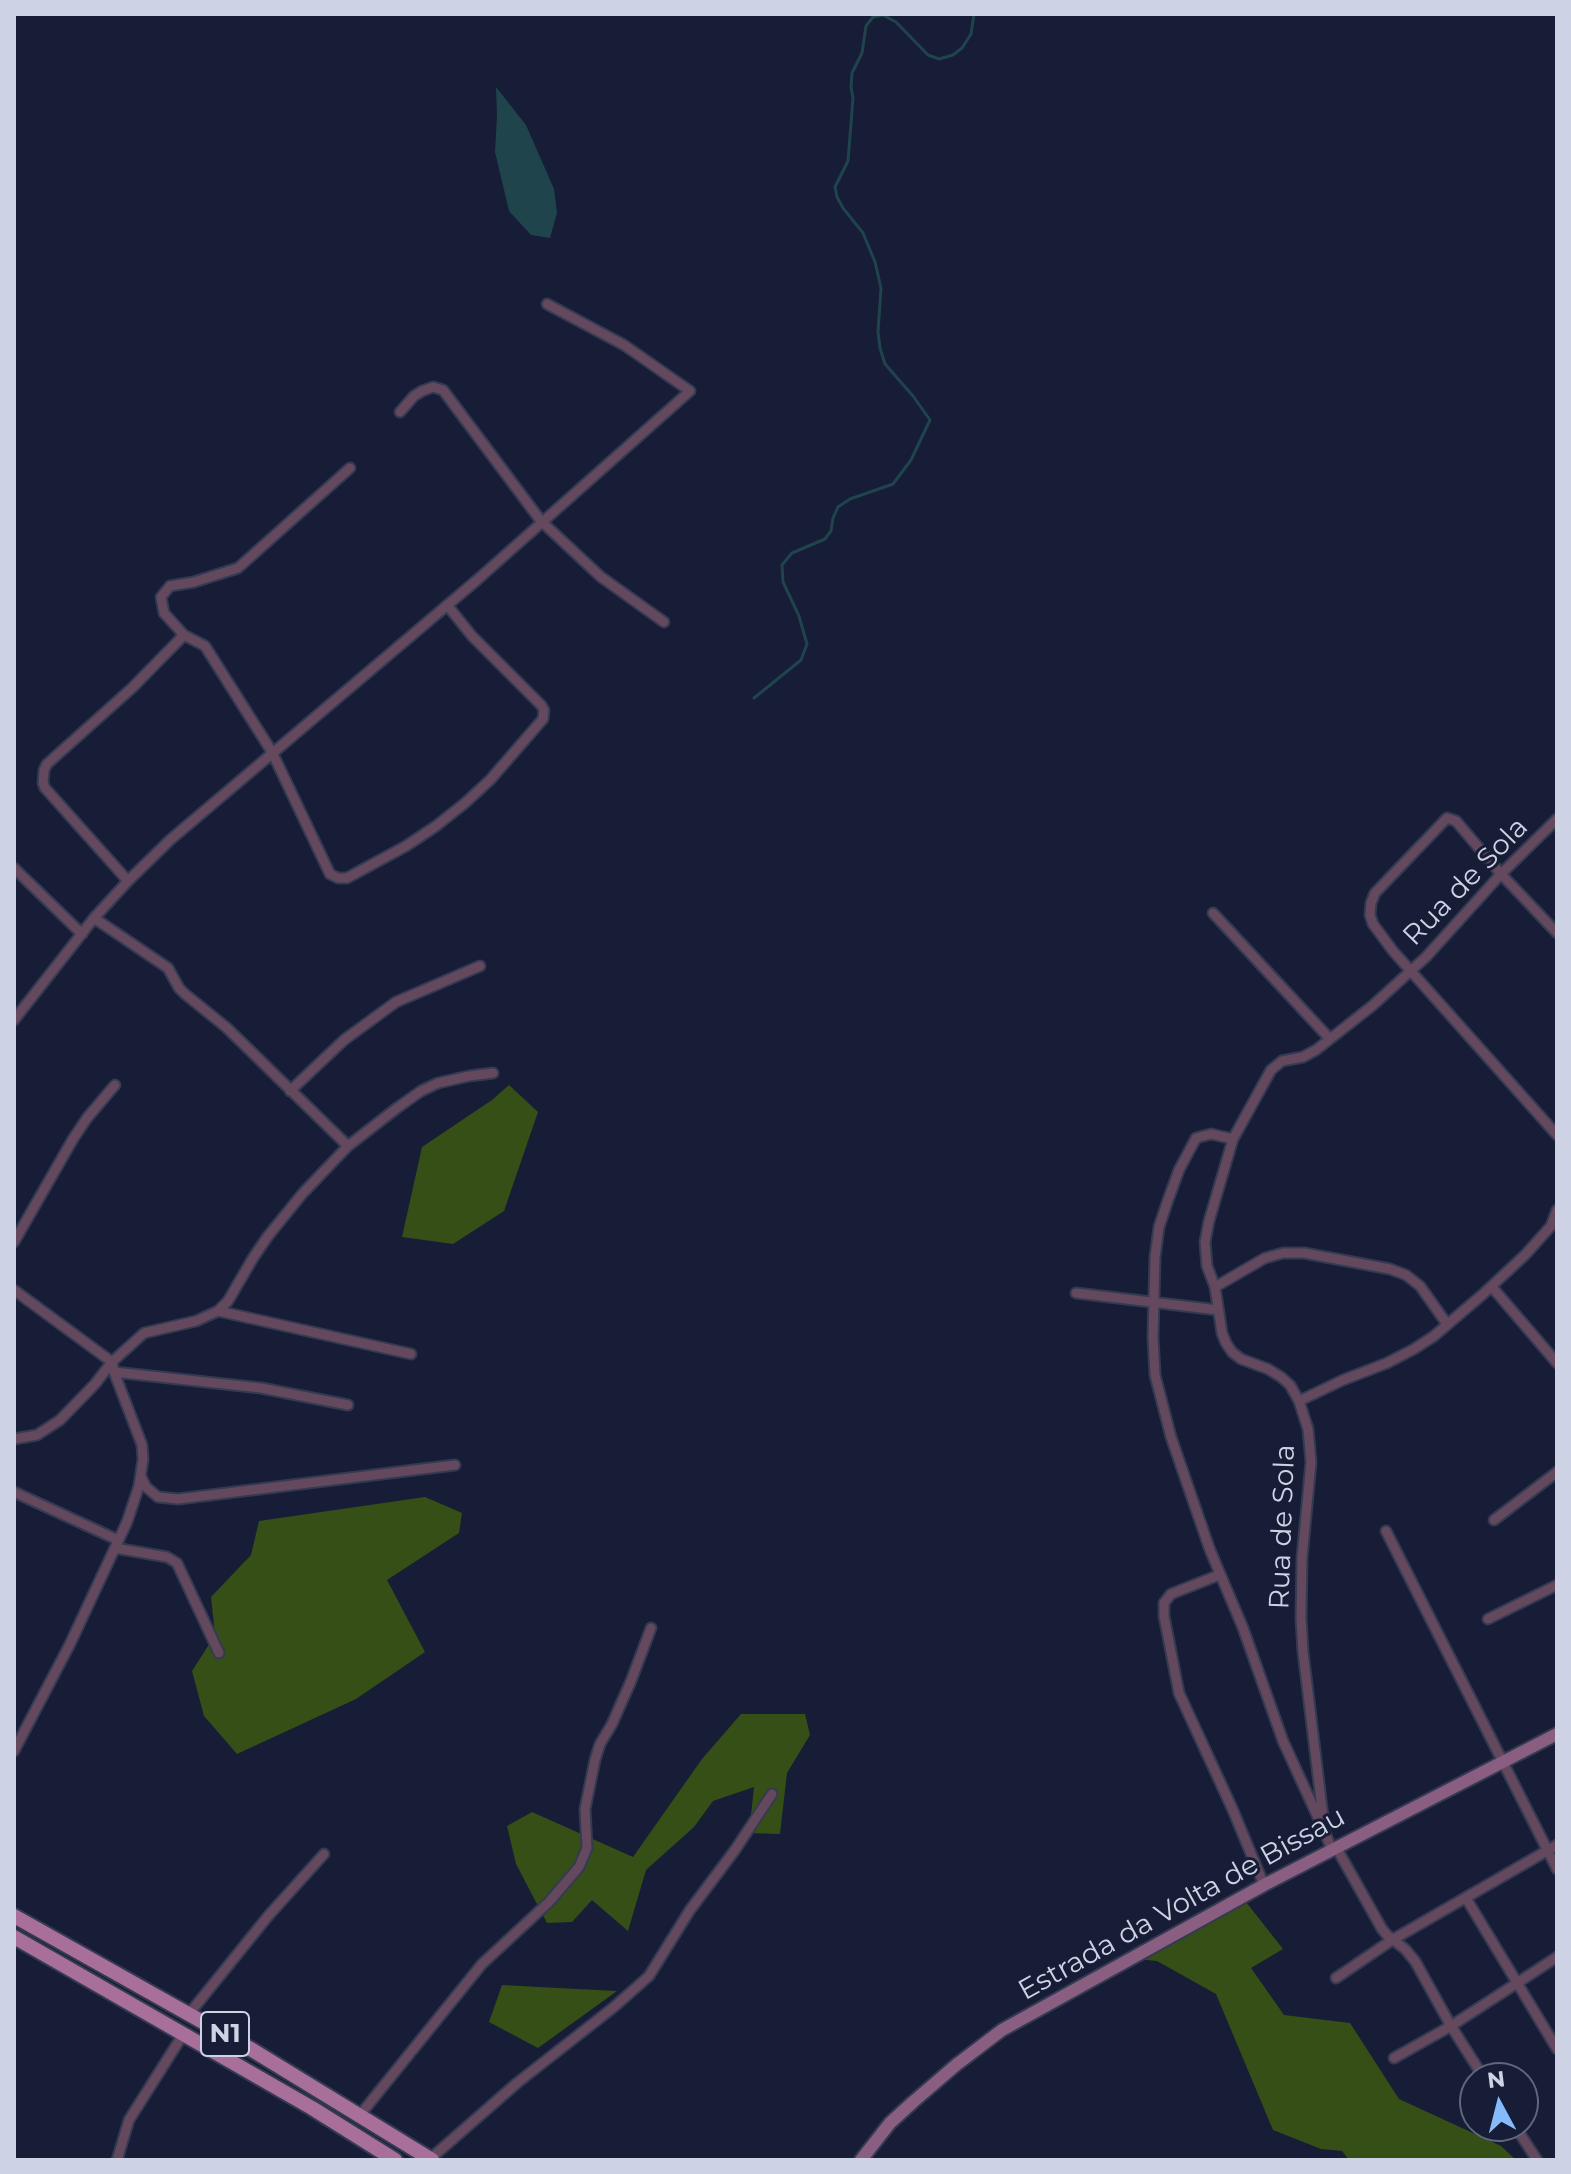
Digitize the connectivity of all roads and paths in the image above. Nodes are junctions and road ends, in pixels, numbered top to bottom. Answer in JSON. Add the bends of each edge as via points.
{"nodes":[{"id":1,"x":547,"y":304,"type":"dead end"},
{"id":2,"x":400,"y":412,"type":"dead end"},
{"id":3,"x":350,"y":468,"type":"dead end"},
{"id":4,"x":541,"y":521,"type":"junction"},
{"id":5,"x":447,"y":605,"type":"junction"},
{"id":6,"x":664,"y":622,"type":"dead end"},
{"id":7,"x":184,"y":635,"type":"junction"},
{"id":8,"x":272,"y":752,"type":"junction"},
{"id":9,"x":1557,"y":819,"type":"edge"},
{"id":10,"x":14,"y":868,"type":"edge"},
{"id":11,"x":1501,"y":874,"type":"junction"},
{"id":12,"x":128,"y":881,"type":"junction"},
{"id":13,"x":1213,"y":913,"type":"dead end"},
{"id":14,"x":94,"y":918,"type":"junction"},
{"id":15,"x":1557,"y":933,"type":"edge"},
{"id":16,"x":82,"y":934,"type":"junction"},
{"id":17,"x":480,"y":966,"type":"dead end"},
{"id":18,"x":1412,"y":971,"type":"junction"},
{"id":19,"x":14,"y":1020,"type":"edge"},
{"id":20,"x":1330,"y":1039,"type":"junction"},
{"id":21,"x":493,"y":1073,"type":"dead end"},
{"id":22,"x":115,"y":1085,"type":"dead end"},
{"id":23,"x":290,"y":1091,"type":"junction"},
{"id":24,"x":1557,"y":1135,"type":"edge"},
{"id":25,"x":1233,"y":1139,"type":"junction"},
{"id":26,"x":348,"y":1146,"type":"junction"},
{"id":27,"x":1557,"y":1210,"type":"edge"},
{"id":28,"x":14,"y":1242,"type":"edge"},
{"id":29,"x":1215,"y":1287,"type":"junction"},
{"id":30,"x":1492,"y":1287,"type":"junction"},
{"id":31,"x":14,"y":1290,"type":"edge"},
{"id":32,"x":1076,"y":1293,"type":"dead end"},
{"id":33,"x":1153,"y":1301,"type":"junction"},
{"id":34,"x":1218,"y":1310,"type":"junction"},
{"id":35,"x":218,"y":1311,"type":"junction"},
{"id":36,"x":1447,"y":1324,"type":"junction"},
{"id":37,"x":411,"y":1354,"type":"dead end"},
{"id":38,"x":1557,"y":1363,"type":"edge"},
{"id":39,"x":113,"y":1367,"type":"junction"},
{"id":40,"x":1299,"y":1401,"type":"junction"},
{"id":41,"x":348,"y":1405,"type":"dead end"},
{"id":42,"x":14,"y":1439,"type":"edge"},
{"id":43,"x":455,"y":1465,"type":"dead end"},
{"id":44,"x":1557,"y":1472,"type":"edge"},
{"id":45,"x":141,"y":1477,"type":"junction"},
{"id":46,"x":14,"y":1492,"type":"edge"},
{"id":47,"x":1494,"y":1520,"type":"dead end"},
{"id":48,"x":1386,"y":1531,"type":"dead end"},
{"id":49,"x":117,"y":1544,"type":"junction"},
{"id":50,"x":1219,"y":1575,"type":"junction"},
{"id":51,"x":1557,"y":1585,"type":"edge"},
{"id":52,"x":1488,"y":1619,"type":"dead end"},
{"id":53,"x":651,"y":1628,"type":"dead end"},
{"id":54,"x":219,"y":1653,"type":"dead end"},
{"id":55,"x":1557,"y":1734,"type":"edge"},
{"id":56,"x":14,"y":1751,"type":"edge"},
{"id":57,"x":1503,"y":1763,"type":"junction"},
{"id":58,"x":772,"y":1794,"type":"dead end"},
{"id":59,"x":1325,"y":1833,"type":"junction"},
{"id":60,"x":1557,"y":1845,"type":"edge"},
{"id":61,"x":1334,"y":1848,"type":"junction"},
{"id":62,"x":1547,"y":1851,"type":"junction"},
{"id":63,"x":324,"y":1854,"type":"dead end"},
{"id":64,"x":1557,"y":1869,"type":"edge"},
{"id":65,"x":1264,"y":1885,"type":"junction"},
{"id":66,"x":1466,"y":1898,"type":"junction"},
{"id":67,"x":14,"y":1916,"type":"edge"},
{"id":68,"x":14,"y":1937,"type":"edge"},
{"id":69,"x":1392,"y":1940,"type":"junction"},
{"id":70,"x":1557,"y":1957,"type":"edge"},
{"id":71,"x":1336,"y":1978,"type":"dead end"},
{"id":72,"x":1516,"y":1982,"type":"junction"},
{"id":73,"x":189,"y":2014,"type":"junction"},
{"id":74,"x":1451,"y":2026,"type":"junction"},
{"id":75,"x":184,"y":2033,"type":"junction"},
{"id":76,"x":1557,"y":2049,"type":"edge"},
{"id":77,"x":1394,"y":2058,"type":"dead end"},
{"id":78,"x":1474,"y":2062,"type":"edge"},
{"id":79,"x":360,"y":2115,"type":"junction"},
{"id":80,"x":1525,"y":2142,"type":"edge"},
{"id":81,"x":117,"y":2160,"type":"edge"},
{"id":82,"x":395,"y":2160,"type":"edge"},
{"id":83,"x":431,"y":2160,"type":"edge"},
{"id":84,"x":861,"y":2160,"type":"edge"},
{"id":85,"x":1537,"y":2160,"type":"edge"}],
"edges":[{"from":1,"to":4,"type":"street","via":[[624,345],[690,391]]},
{"from":2,"to":4,"type":"street","via":[[422,391],[443,390]]},
{"from":3,"to":7,"type":"street","via":[[238,568],[170,586],[161,597],[164,613]]},
{"from":4,"to":5,"type":"street"},
{"from":4,"to":6,"type":"street","via":[[601,577]]},
{"from":5,"to":8,"type":"street"},
{"from":5,"to":8,"type":"street","via":[[544,714],[465,803],[406,846],[338,878],[330,874]]},
{"from":7,"to":8,"type":"street","via":[[205,646]]},
{"from":7,"to":12,"type":"street","via":[[47,764],[43,776],[45,788]]},
{"from":8,"to":12,"type":"street"},
{"from":9,"to":11,"type":"street","name":"Rua de Sola"},
{"from":10,"to":16,"type":"street"},
{"from":11,"to":15,"type":"street"},
{"from":11,"to":18,"type":"street","name":"Rua de Sola"},
{"from":11,"to":18,"type":"street","via":[[1456,821],[1447,818],[1375,893],[1373,924]]},
{"from":12,"to":14,"type":"street"},
{"from":13,"to":20,"type":"street"},
{"from":14,"to":16,"type":"street"},
{"from":14,"to":23,"type":"street","via":[[168,968],[179,988]]},
{"from":16,"to":19,"type":"street"},
{"from":17,"to":23,"type":"street","via":[[396,1002],[344,1040]]},
{"from":18,"to":20,"type":"street","name":"Rua de Sola"},
{"from":18,"to":24,"type":"street"},
{"from":20,"to":25,"type":"street","name":"Rua de Sola","via":[[1271,1070]]},
{"from":21,"to":26,"type":"street","via":[[421,1091]]},
{"from":22,"to":28,"type":"street","via":[[73,1139]]},
{"from":23,"to":26,"type":"street"},
{"from":25,"to":29,"type":"street","name":"Rua de Sola","via":[[1205,1242]]},
{"from":25,"to":33,"type":"street","via":[[1205,1134],[1185,1155],[1159,1227]]},
{"from":26,"to":35,"type":"street","via":[[268,1236]]},
{"from":27,"to":30,"type":"street","via":[[1551,1226]]},
{"from":29,"to":34,"type":"street","name":"Rua de Sola"},
{"from":29,"to":36,"type":"street","via":[[1265,1258],[1304,1253],[1406,1275]]},
{"from":30,"to":36,"type":"street"},
{"from":30,"to":38,"type":"street"},
{"from":31,"to":39,"type":"street"},
{"from":32,"to":33,"type":"street"},
{"from":33,"to":34,"type":"street"},
{"from":33,"to":50,"type":"street","via":[[1156,1383]]},
{"from":34,"to":40,"type":"street","name":"Rua de Sola","via":[[1232,1352],[1281,1377]]},
{"from":35,"to":37,"type":"street"},
{"from":35,"to":39,"type":"street","via":[[147,1331]]},
{"from":36,"to":40,"type":"street","via":[[1414,1349]]},
{"from":39,"to":41,"type":"street"},
{"from":39,"to":42,"type":"street","via":[[60,1420],[37,1435]]},
{"from":39,"to":45,"type":"street","via":[[142,1445]]},
{"from":40,"to":59,"type":"street","name":"Rua de Sola","via":[[1311,1462],[1302,1629]]},
{"from":43,"to":45,"type":"street","via":[[178,1499],[158,1497]]},
{"from":44,"to":47,"type":"street"},
{"from":45,"to":49,"type":"street"},
{"from":46,"to":49,"type":"street"},
{"from":48,"to":57,"type":"street"},
{"from":49,"to":54,"type":"street","via":[[177,1563]]},
{"from":49,"to":56,"type":"street"},
{"from":50,"to":59,"type":"street"},
{"from":50,"to":65,"type":"street","via":[[1171,1594],[1164,1616],[1180,1697]]},
{"from":51,"to":52,"type":"street"},
{"from":53,"to":79,"type":"street","via":[[595,1760],[585,1809],[587,1848],[579,1867],[482,1964]]},
{"from":55,"to":57,"type":"main road","name":"Estrada da Volta de Bissau"},
{"from":57,"to":61,"type":"main road","name":"Estrada da Volta de Bissau"},
{"from":57,"to":62,"type":"street"},
{"from":58,"to":83,"type":"street","via":[[649,1976]]},
{"from":59,"to":61,"type":"street","name":"Rua de Sola"},
{"from":60,"to":62,"type":"street"},
{"from":61,"to":65,"type":"main road","name":"Estrada da Volta de Bissau"},
{"from":61,"to":69,"type":"street","name":"Rua de Sola"},
{"from":62,"to":64,"type":"street"},
{"from":62,"to":66,"type":"street"},
{"from":63,"to":73,"type":"street"},
{"from":65,"to":84,"type":"main road","name":"Estrada da Volta de Bissau","via":[[1002,2030],[890,2123]]},
{"from":66,"to":69,"type":"street"},
{"from":66,"to":72,"type":"street"},
{"from":67,"to":73,"type":"main road","number":"N1"},
{"from":68,"to":75,"type":"main road","number":"N1"},
{"from":69,"to":71,"type":"street"},
{"from":69,"to":74,"type":"street","name":"Rua de Sola","via":[[1415,1961]]},
{"from":70,"to":72,"type":"street"},
{"from":72,"to":74,"type":"street"},
{"from":72,"to":76,"type":"street"},
{"from":73,"to":79,"type":"main road","number":"N1"},
{"from":74,"to":77,"type":"street"},
{"from":74,"to":78,"type":"street","name":"Rua de Sola"},
{"from":75,"to":81,"type":"street","via":[[129,2120]]},
{"from":75,"to":82,"type":"main road","number":"N1"},
{"from":79,"to":83,"type":"main road","number":"N1"},
{"from":80,"to":85,"type":"street"}]}
